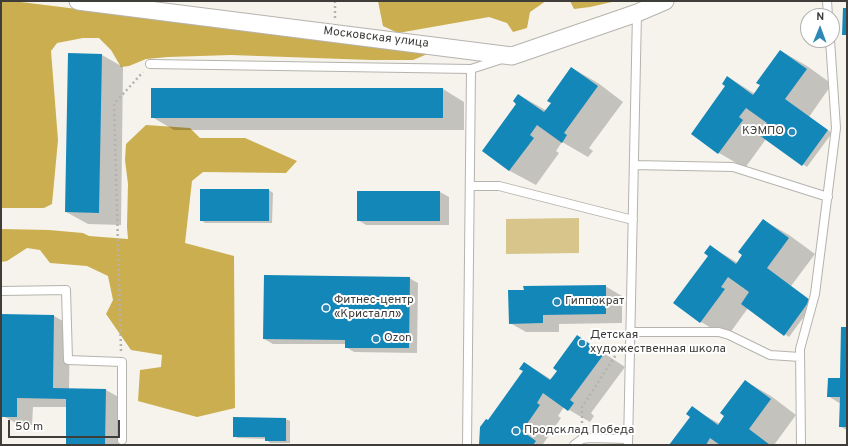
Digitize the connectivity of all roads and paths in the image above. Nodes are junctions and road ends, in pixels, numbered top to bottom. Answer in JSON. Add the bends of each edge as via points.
{"nodes":[{"id":1,"x":78,"y":1,"type":"edge"},
{"id":2,"x":665,"y":1,"type":"edge"},
{"id":3,"x":637,"y":13,"type":"junction"},
{"id":4,"x":831,"y":48,"type":"edge"},
{"id":5,"x":512,"y":56,"type":"junction"},
{"id":6,"x":150,"y":64,"type":"joint"},
{"id":7,"x":471,"y":69,"type":"junction"},
{"id":8,"x":634,"y":165,"type":"junction"},
{"id":9,"x":470,"y":186,"type":"junction"},
{"id":10,"x":828,"y":197,"type":"junction"},
{"id":11,"x":633,"y":220,"type":"junction"},
{"id":12,"x":1,"y":291,"type":"edge"},
{"id":13,"x":630,"y":332,"type":"junction"},
{"id":14,"x":800,"y":357,"type":"junction"},
{"id":15,"x":122,"y":362,"type":"junction"},
{"id":16,"x":582,"y":439,"type":"junction"},
{"id":17,"x":122,"y":440,"type":"dead end"},
{"id":18,"x":628,"y":442,"type":"edge"},
{"id":19,"x":467,"y":445,"type":"edge"},
{"id":20,"x":574,"y":445,"type":"edge"},
{"id":21,"x":801,"y":445,"type":"edge"}],
"edges":[{"from":1,"to":5,"type":"street","name":"Московская улица"},
{"from":2,"to":3,"type":"street","name":"Московская улица"},
{"from":3,"to":5,"type":"street","name":"Московская улица"},
{"from":3,"to":8,"type":"lane"},
{"from":4,"to":10,"type":"lane","via":[[836,128]]},
{"from":5,"to":7,"type":"lane"},
{"from":6,"to":7,"type":"lane"},
{"from":6,"to":15,"type":"path","via":[[114,104]]},
{"from":7,"to":9,"type":"lane"},
{"from":8,"to":10,"type":"lane","via":[[733,167]]},
{"from":8,"to":11,"type":"lane"},
{"from":9,"to":11,"type":"lane","via":[[499,186]]},
{"from":9,"to":19,"type":"lane"},
{"from":10,"to":14,"type":"lane","via":[[815,294]]},
{"from":11,"to":13,"type":"lane"},
{"from":12,"to":15,"type":"lane","via":[[66,290],[68,360]]},
{"from":13,"to":14,"type":"lane","via":[[720,332],[770,355]]},
{"from":13,"to":16,"type":"path","via":[[582,407]]},
{"from":13,"to":18,"type":"lane"},
{"from":14,"to":21,"type":"lane"},
{"from":15,"to":17,"type":"lane"},
{"from":16,"to":18,"type":"lane"},
{"from":16,"to":20,"type":"lane"}]}
